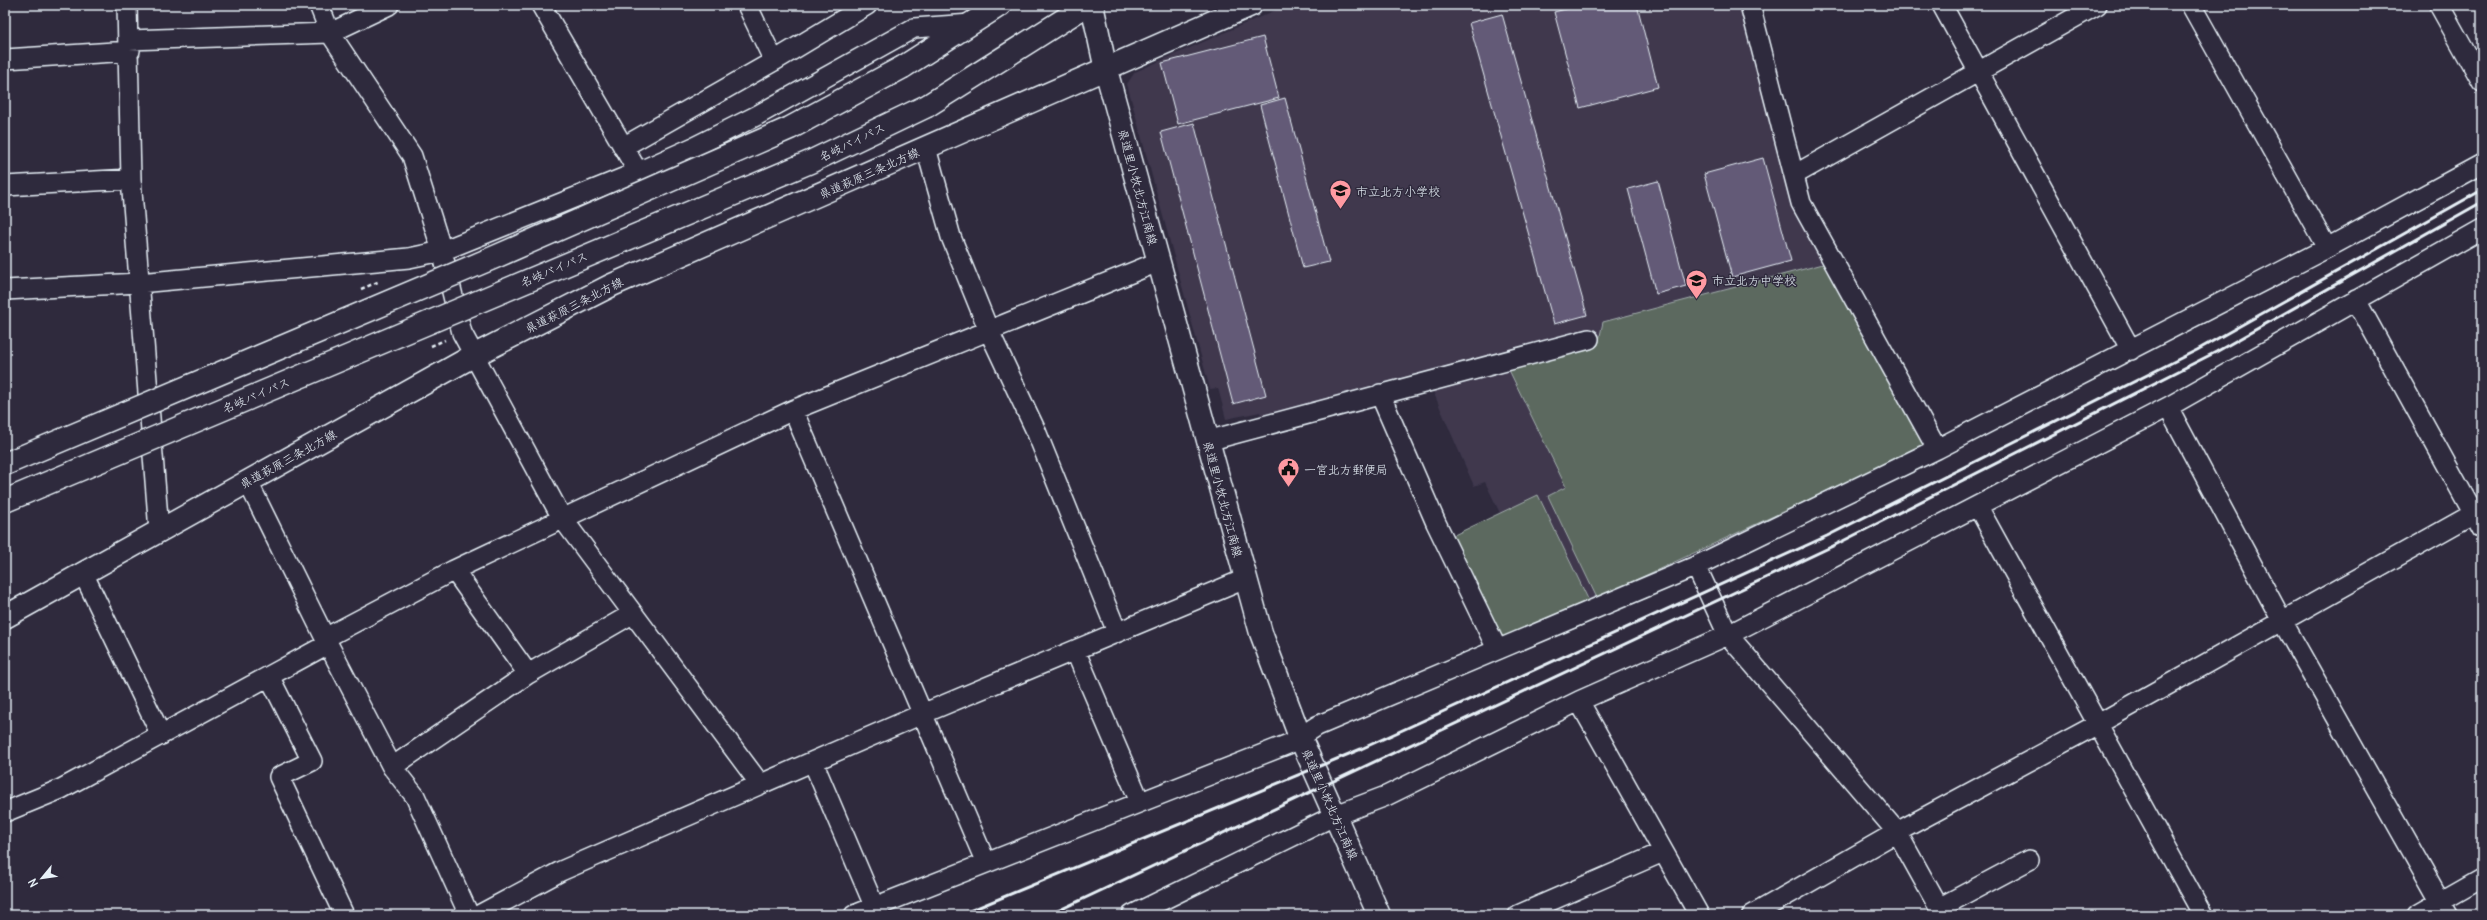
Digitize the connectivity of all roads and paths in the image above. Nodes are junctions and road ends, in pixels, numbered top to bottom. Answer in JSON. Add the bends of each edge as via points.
{"nodes":[{"id":1,"x":128,"y":5,"type":"edge"},
{"id":2,"x":319,"y":5,"type":"edge"},
{"id":3,"x":388,"y":5,"type":"edge"},
{"id":4,"x":540,"y":5,"type":"edge"},
{"id":5,"x":747,"y":5,"type":"edge"},
{"id":6,"x":867,"y":5,"type":"edge"},
{"id":7,"x":1000,"y":5,"type":"edge"},
{"id":8,"x":1087,"y":5,"type":"edge"},
{"id":9,"x":1092,"y":5,"type":"edge"},
{"id":10,"x":1251,"y":5,"type":"edge"},
{"id":11,"x":1750,"y":5,"type":"edge"},
{"id":12,"x":1942,"y":5,"type":"edge"},
{"id":13,"x":2097,"y":5,"type":"edge"},
{"id":14,"x":2191,"y":5,"type":"edge"},
{"id":15,"x":2439,"y":5,"type":"edge"},
{"id":16,"x":971,"y":24,"type":"junction"},
{"id":17,"x":330,"y":33,"type":"junction"},
{"id":18,"x":130,"y":45,"type":"junction"},
{"id":19,"x":5,"y":59,"type":"edge"},
{"id":20,"x":774,"y":61,"type":"junction"},
{"id":21,"x":1106,"y":70,"type":"junction"},
{"id":22,"x":1978,"y":71,"type":"junction"},
{"id":23,"x":2482,"y":82,"type":"edge"},
{"id":24,"x":623,"y":147,"type":"junction"},
{"id":25,"x":926,"y":148,"type":"junction"},
{"id":26,"x":2482,"y":164,"type":"edge"},
{"id":27,"x":638,"y":172,"type":"junction"},
{"id":28,"x":1794,"y":175,"type":"junction"},
{"id":29,"x":131,"y":179,"type":"junction"},
{"id":30,"x":5,"y":186,"type":"edge"},
{"id":31,"x":2482,"y":229,"type":"edge"},
{"id":32,"x":2327,"y":248,"type":"junction"},
{"id":33,"x":442,"y":251,"type":"junction"},
{"id":34,"x":1158,"y":262,"type":"junction"},
{"id":35,"x":386,"y":278,"type":"dead end"},
{"id":36,"x":139,"y":282,"type":"junction"},
{"id":37,"x":5,"y":290,"type":"edge"},
{"id":38,"x":357,"y":291,"type":"dead end"},
{"id":39,"x":2356,"y":300,"type":"junction"},
{"id":40,"x":989,"y":331,"type":"junction"},
{"id":41,"x":1589,"y":339,"type":"dead end"},
{"id":42,"x":2131,"y":350,"type":"junction"},
{"id":43,"x":473,"y":356,"type":"junction"},
{"id":44,"x":1380,"y":394,"type":"junction"},
{"id":45,"x":2168,"y":407,"type":"junction"},
{"id":46,"x":793,"y":410,"type":"junction"},
{"id":47,"x":1207,"y":441,"type":"junction"},
{"id":48,"x":1937,"y":449,"type":"junction"},
{"id":49,"x":5,"y":464,"type":"edge"},
{"id":50,"x":248,"y":482,"type":"junction"},
{"id":51,"x":5,"y":501,"type":"edge"},
{"id":52,"x":1978,"y":507,"type":"junction"},
{"id":53,"x":2479,"y":517,"type":"edge"},
{"id":54,"x":562,"y":518,"type":"junction"},
{"id":55,"x":159,"y":531,"type":"junction"},
{"id":56,"x":1696,"y":566,"type":"junction"},
{"id":57,"x":454,"y":570,"type":"junction"},
{"id":58,"x":83,"y":573,"type":"junction"},
{"id":59,"x":1245,"y":579,"type":"junction"},
{"id":60,"x":632,"y":614,"type":"junction"},
{"id":61,"x":5,"y":617,"type":"edge"},
{"id":62,"x":2281,"y":619,"type":"junction"},
{"id":63,"x":1117,"y":632,"type":"junction"},
{"id":64,"x":1728,"y":635,"type":"junction"},
{"id":65,"x":326,"y":641,"type":"junction"},
{"id":66,"x":1497,"y":649,"type":"junction"},
{"id":67,"x":1074,"y":650,"type":"junction"},
{"id":68,"x":528,"y":674,"type":"junction"},
{"id":69,"x":269,"y":676,"type":"junction"},
{"id":70,"x":1579,"y":701,"type":"junction"},
{"id":71,"x":922,"y":714,"type":"junction"},
{"id":72,"x":2098,"y":724,"type":"junction"},
{"id":73,"x":161,"y":735,"type":"junction"},
{"id":74,"x":1300,"y":738,"type":"junction"},
{"id":75,"x":812,"y":762,"type":"junction"},
{"id":76,"x":392,"y":767,"type":"junction"},
{"id":77,"x":760,"y":784,"type":"junction"},
{"id":78,"x":1140,"y":802,"type":"junction"},
{"id":79,"x":5,"y":812,"type":"edge"},
{"id":80,"x":1336,"y":815,"type":"junction"},
{"id":81,"x":1896,"y":832,"type":"junction"},
{"id":82,"x":1663,"y":852,"type":"junction"},
{"id":83,"x":2028,"y":860,"type":"dead end"},
{"id":84,"x":986,"y":863,"type":"junction"},
{"id":85,"x":2482,"y":878,"type":"edge"},
{"id":86,"x":2444,"y":908,"type":"edge"},
{"id":87,"x":876,"y":911,"type":"edge"},
{"id":88,"x":1941,"y":911,"type":"edge"},
{"id":89,"x":344,"y":915,"type":"edge"},
{"id":90,"x":470,"y":915,"type":"edge"},
{"id":91,"x":480,"y":915,"type":"edge"},
{"id":92,"x":854,"y":915,"type":"edge"},
{"id":93,"x":1132,"y":915,"type":"edge"},
{"id":94,"x":1379,"y":915,"type":"edge"},
{"id":95,"x":1518,"y":915,"type":"edge"},
{"id":96,"x":1699,"y":915,"type":"edge"},
{"id":97,"x":1752,"y":915,"type":"edge"},
{"id":98,"x":2202,"y":915,"type":"edge"},
{"id":99,"x":2417,"y":915,"type":"edge"}],
"edges":[{"from":1,"to":18,"type":"street"},
{"from":2,"to":17,"type":"street"},
{"from":3,"to":17,"type":"street"},
{"from":4,"to":24,"type":"street"},
{"from":5,"to":20,"type":"street"},
{"from":6,"to":20,"type":"street"},
{"from":7,"to":16,"type":"main road"},
{"from":8,"to":51,"type":"main road","name":"名岐バイパス","bridge":true,"via":[[926,106],[810,162]]},
{"from":9,"to":21,"type":"main road"},
{"from":10,"to":21,"type":"main road","name":"県道萩原三条北方線"},
{"from":11,"to":28,"type":"street"},
{"from":12,"to":22,"type":"street"},
{"from":13,"to":22,"type":"street"},
{"from":14,"to":32,"type":"street"},
{"from":15,"to":23,"type":"street"},
{"from":16,"to":27,"type":"street","via":[[914,28],[756,116]]},
{"from":16,"to":49,"type":"main road","bridge":true,"via":[[903,67],[790,128],[496,257]]},
{"from":17,"to":18,"type":"street"},
{"from":17,"to":33,"type":"street","via":[[412,156]]},
{"from":18,"to":19,"type":"street"},
{"from":18,"to":29,"type":"street"},
{"from":20,"to":24,"type":"street"},
{"from":21,"to":25,"type":"main road","name":"県道萩原三条北方線"},
{"from":21,"to":34,"type":"main road","name":"県道里小牧北方江南線"},
{"from":22,"to":28,"type":"street"},
{"from":22,"to":42,"type":"street"},
{"from":24,"to":27,"type":"street"},
{"from":25,"to":40,"type":"street","via":[[951,237]]},
{"from":25,"to":43,"type":"main road","name":"県道萩原三条北方線","via":[[612,285]]},
{"from":26,"to":32,"type":"street"},
{"from":27,"to":33,"type":"street"},
{"from":28,"to":48,"type":"street","via":[[1801,203]]},
{"from":29,"to":30,"type":"street"},
{"from":29,"to":36,"type":"street"},
{"from":31,"to":39,"type":"street"},
{"from":32,"to":42,"type":"street"},
{"from":33,"to":36,"type":"street","via":[[409,258]]},
{"from":33,"to":43,"type":"street","via":[[462,333]]},
{"from":34,"to":40,"type":"street"},
{"from":34,"to":47,"type":"main road","name":"県道里小牧北方江南線"},
{"from":35,"to":38,"type":"path"},
{"from":36,"to":37,"type":"street"},
{"from":36,"to":55,"type":"street"},
{"from":39,"to":45,"type":"street"},
{"from":39,"to":53,"type":"street"},
{"from":40,"to":46,"type":"street"},
{"from":40,"to":63,"type":"street","via":[[1036,431]]},
{"from":41,"to":44,"type":"street"},
{"from":42,"to":48,"type":"street"},
{"from":43,"to":50,"type":"main road","name":"県道萩原三条北方線"},
{"from":43,"to":54,"type":"street"},
{"from":44,"to":47,"type":"street"},
{"from":44,"to":66,"type":"street","via":[[1436,523]]},
{"from":45,"to":52,"type":"street"},
{"from":45,"to":62,"type":"street"},
{"from":46,"to":54,"type":"street"},
{"from":46,"to":71,"type":"street"},
{"from":47,"to":59,"type":"main road","name":"県道里小牧北方江南線"},
{"from":48,"to":56,"type":"street"},
{"from":50,"to":55,"type":"main road","name":"県道萩原三条北方線"},
{"from":50,"to":65,"type":"street"},
{"from":52,"to":64,"type":"street"},
{"from":52,"to":72,"type":"street"},
{"from":53,"to":62,"type":"street"},
{"from":54,"to":57,"type":"street"},
{"from":54,"to":60,"type":"street"},
{"from":55,"to":58,"type":"main road","name":"県道萩原三条北方線"},
{"from":56,"to":64,"type":"street"},
{"from":56,"to":66,"type":"street"},
{"from":57,"to":65,"type":"street"},
{"from":57,"to":68,"type":"street"},
{"from":58,"to":61,"type":"main road","name":"県道萩原三条北方線"},
{"from":58,"to":73,"type":"street"},
{"from":59,"to":63,"type":"street"},
{"from":59,"to":74,"type":"main road","name":"県道里小牧北方江南線","via":[[1271,662]]},
{"from":60,"to":68,"type":"street"},
{"from":60,"to":77,"type":"street"},
{"from":62,"to":72,"type":"street"},
{"from":62,"to":86,"type":"street"},
{"from":63,"to":67,"type":"street"},
{"from":64,"to":70,"type":"street"},
{"from":64,"to":81,"type":"street"},
{"from":65,"to":69,"type":"street"},
{"from":65,"to":76,"type":"street"},
{"from":66,"to":74,"type":"street","via":[[1317,726]]},
{"from":67,"to":71,"type":"street"},
{"from":67,"to":78,"type":"street"},
{"from":68,"to":76,"type":"street"},
{"from":69,"to":73,"type":"street"},
{"from":69,"to":89,"type":"street","via":[[312,761],[279,777]]},
{"from":70,"to":80,"type":"street","via":[[1386,796]]},
{"from":70,"to":82,"type":"street"},
{"from":71,"to":75,"type":"street"},
{"from":71,"to":84,"type":"street"},
{"from":72,"to":81,"type":"street"},
{"from":72,"to":98,"type":"street"},
{"from":73,"to":79,"type":"street","via":[[61,789]]},
{"from":74,"to":78,"type":"street"},
{"from":74,"to":80,"type":"main road","name":"県道里小牧北方江南線"},
{"from":75,"to":77,"type":"street"},
{"from":75,"to":87,"type":"street"},
{"from":76,"to":90,"type":"street","via":[[415,796]]},
{"from":77,"to":91,"type":"street","via":[[561,871]]},
{"from":78,"to":84,"type":"street"},
{"from":80,"to":93,"type":"street"},
{"from":80,"to":94,"type":"main road","name":"県道里小牧北方江南線"},
{"from":81,"to":88,"type":"street"},
{"from":81,"to":97,"type":"street"},
{"from":82,"to":95,"type":"street"},
{"from":82,"to":96,"type":"street"},
{"from":83,"to":88,"type":"street"},
{"from":84,"to":87,"type":"street"},
{"from":85,"to":86,"type":"street"},
{"from":86,"to":99,"type":"street"},
{"from":87,"to":92,"type":"street"}]}
